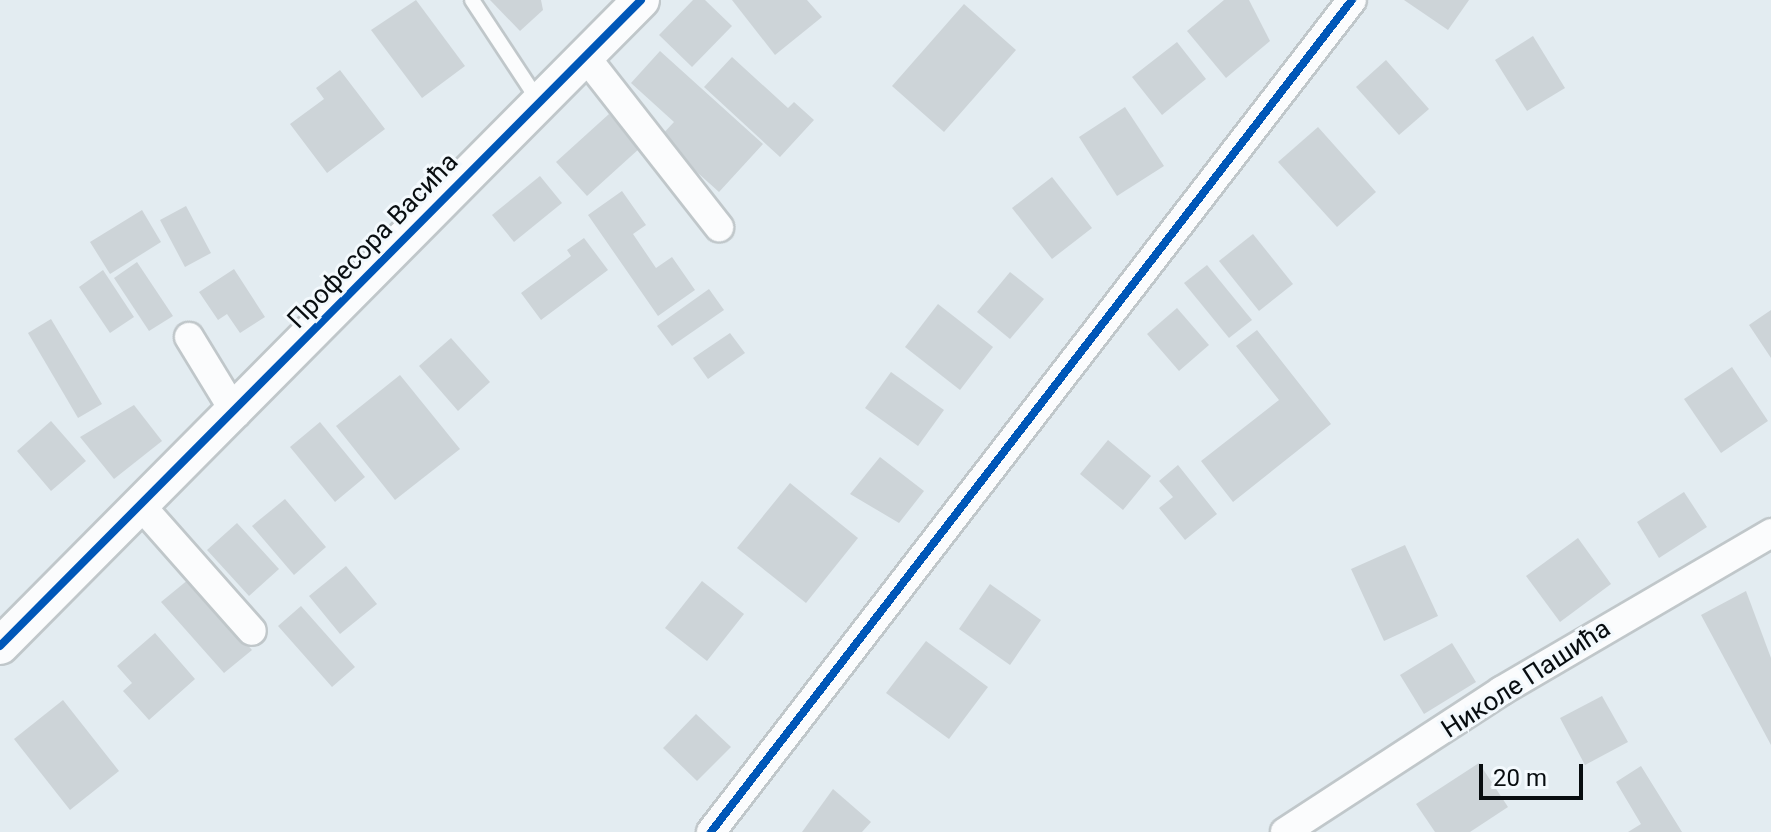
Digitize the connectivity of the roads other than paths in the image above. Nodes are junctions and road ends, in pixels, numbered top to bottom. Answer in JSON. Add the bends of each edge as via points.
{"nodes":[{"id":1,"x":472,"y":0,"type":"edge"},
{"id":2,"x":641,"y":0,"type":"edge"},
{"id":3,"x":1352,"y":0,"type":"edge"},
{"id":4,"x":584,"y":55,"type":"junction"},
{"id":5,"x":539,"y":100,"type":"junction"},
{"id":6,"x":719,"y":227,"type":"dead end"},
{"id":7,"x":189,"y":337,"type":"dead end"},
{"id":8,"x":236,"y":414,"type":"junction"},
{"id":9,"x":143,"y":508,"type":"junction"},
{"id":10,"x":1771,"y":533,"type":"edge"},
{"id":11,"x":252,"y":631,"type":"dead end"},
{"id":12,"x":0,"y":646,"type":"edge"},
{"id":13,"x":711,"y":832,"type":"edge"},
{"id":14,"x":1285,"y":832,"type":"edge"}],
"edges":[{"from":1,"to":5,"type":"lane"},
{"from":2,"to":4,"type":"street","name":"Професора Васића"},
{"from":3,"to":13,"type":"street"},
{"from":4,"to":5,"type":"street","name":"Професора Васића"},
{"from":4,"to":6,"type":"street"},
{"from":5,"to":8,"type":"street","name":"Професора Васића"},
{"from":7,"to":8,"type":"street"},
{"from":8,"to":9,"type":"street","name":"Професора Васића"},
{"from":9,"to":11,"type":"street"},
{"from":9,"to":12,"type":"street","name":"Професора Васића"},
{"from":10,"to":14,"type":"street","name":"Николе Пашића","via":[[1501,691]]}]}
